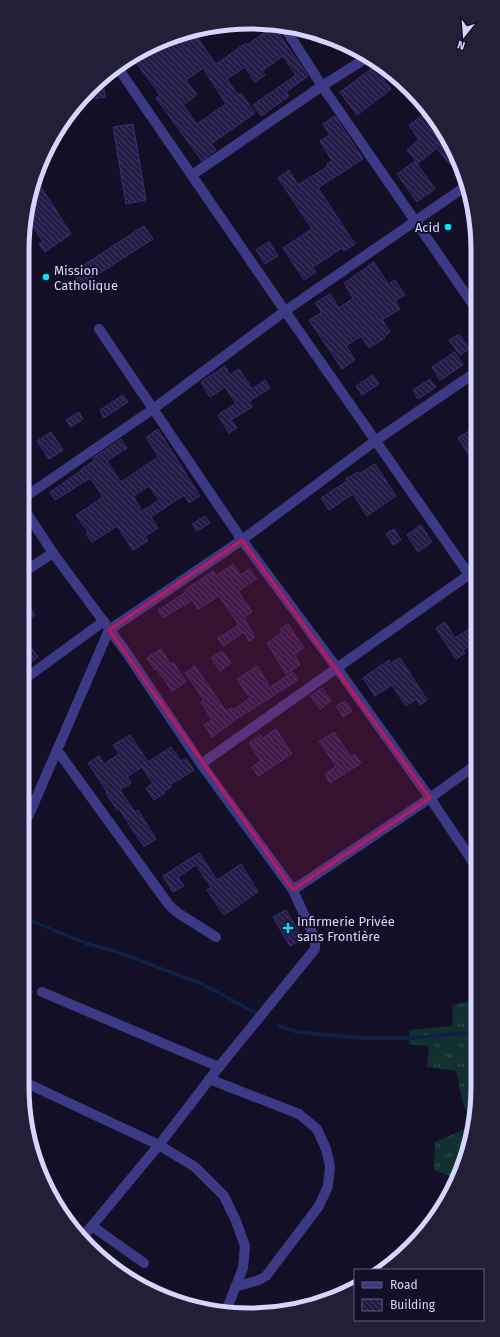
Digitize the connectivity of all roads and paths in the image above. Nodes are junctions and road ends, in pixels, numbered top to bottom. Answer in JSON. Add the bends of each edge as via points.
{"nodes":[{"id":1,"x":288,"y":32,"type":"edge"},
{"id":2,"x":363,"y":60,"type":"edge"},
{"id":3,"x":120,"y":71,"type":"edge"},
{"id":4,"x":322,"y":86,"type":"junction"},
{"id":5,"x":192,"y":176,"type":"junction"},
{"id":6,"x":462,"y":189,"type":"edge"},
{"id":7,"x":415,"y":220,"type":"junction"},
{"id":8,"x":471,"y":302,"type":"edge"},
{"id":9,"x":285,"y":311,"type":"junction"},
{"id":10,"x":99,"y":329,"type":"dead end"},
{"id":11,"x":471,"y":375,"type":"edge"},
{"id":12,"x":153,"y":409,"type":"junction"},
{"id":13,"x":375,"y":441,"type":"junction"},
{"id":14,"x":29,"y":494,"type":"edge"},
{"id":15,"x":29,"y":517,"type":"edge"},
{"id":16,"x":242,"y":540,"type":"junction"},
{"id":17,"x":53,"y":553,"type":"junction"},
{"id":18,"x":29,"y":568,"type":"edge"},
{"id":19,"x":471,"y":569,"type":"edge"},
{"id":20,"x":471,"y":573,"type":"edge"},
{"id":21,"x":107,"y":626,"type":"junction"},
{"id":22,"x":337,"y":668,"type":"junction"},
{"id":23,"x":29,"y":676,"type":"edge"},
{"id":24,"x":57,"y":750,"type":"junction"},
{"id":25,"x":201,"y":764,"type":"junction"},
{"id":26,"x":471,"y":768,"type":"edge"},
{"id":27,"x":430,"y":798,"type":"junction"},
{"id":28,"x":29,"y":815,"type":"edge"},
{"id":29,"x":471,"y":858,"type":"edge"},
{"id":30,"x":293,"y":890,"type":"junction"},
{"id":31,"x":216,"y":937,"type":"dead end"},
{"id":32,"x":42,"y":992,"type":"dead end"},
{"id":33,"x":219,"y":1067,"type":"junction"},
{"id":34,"x":209,"y":1079,"type":"junction"},
{"id":35,"x":29,"y":1084,"type":"edge"},
{"id":36,"x":160,"y":1145,"type":"junction"},
{"id":37,"x":92,"y":1226,"type":"junction"},
{"id":38,"x":85,"y":1234,"type":"edge"},
{"id":39,"x":144,"y":1263,"type":"dead end"},
{"id":40,"x":235,"y":1287,"type":"junction"},
{"id":41,"x":227,"y":1307,"type":"edge"}],
"edges":[{"from":1,"to":4,"type":"street"},
{"from":2,"to":4,"type":"street"},
{"from":3,"to":5,"type":"street"},
{"from":4,"to":5,"type":"street"},
{"from":4,"to":7,"type":"street"},
{"from":5,"to":9,"type":"street"},
{"from":6,"to":7,"type":"street"},
{"from":7,"to":8,"type":"street"},
{"from":7,"to":9,"type":"street"},
{"from":9,"to":12,"type":"street"},
{"from":9,"to":13,"type":"street"},
{"from":10,"to":12,"type":"street"},
{"from":11,"to":13,"type":"street"},
{"from":12,"to":14,"type":"street"},
{"from":12,"to":16,"type":"street"},
{"from":13,"to":16,"type":"street"},
{"from":13,"to":19,"type":"street"},
{"from":15,"to":17,"type":"street"},
{"from":16,"to":21,"type":"street"},
{"from":16,"to":22,"type":"street"},
{"from":17,"to":18,"type":"street"},
{"from":17,"to":21,"type":"street"},
{"from":20,"to":22,"type":"street"},
{"from":21,"to":23,"type":"street"},
{"from":21,"to":24,"type":"street"},
{"from":21,"to":25,"type":"street"},
{"from":22,"to":25,"type":"street"},
{"from":22,"to":27,"type":"street"},
{"from":24,"to":28,"type":"street"},
{"from":24,"to":31,"type":"street","via":[[169,905]]},
{"from":25,"to":30,"type":"street"},
{"from":26,"to":27,"type":"street"},
{"from":27,"to":29,"type":"street"},
{"from":27,"to":30,"type":"street"},
{"from":30,"to":33,"type":"street","via":[[316,939],[314,949]]},
{"from":32,"to":33,"type":"street"},
{"from":33,"to":34,"type":"street"},
{"from":34,"to":36,"type":"street"},
{"from":34,"to":40,"type":"street","via":[[299,1114],[317,1129],[330,1166],[328,1186],[319,1206],[266,1276]]},
{"from":35,"to":36,"type":"street"},
{"from":36,"to":37,"type":"street"},
{"from":36,"to":40,"type":"street","via":[[195,1167],[224,1196],[245,1246],[243,1268]]},
{"from":37,"to":38,"type":"street"},
{"from":37,"to":39,"type":"street"},
{"from":40,"to":41,"type":"street"}]}
